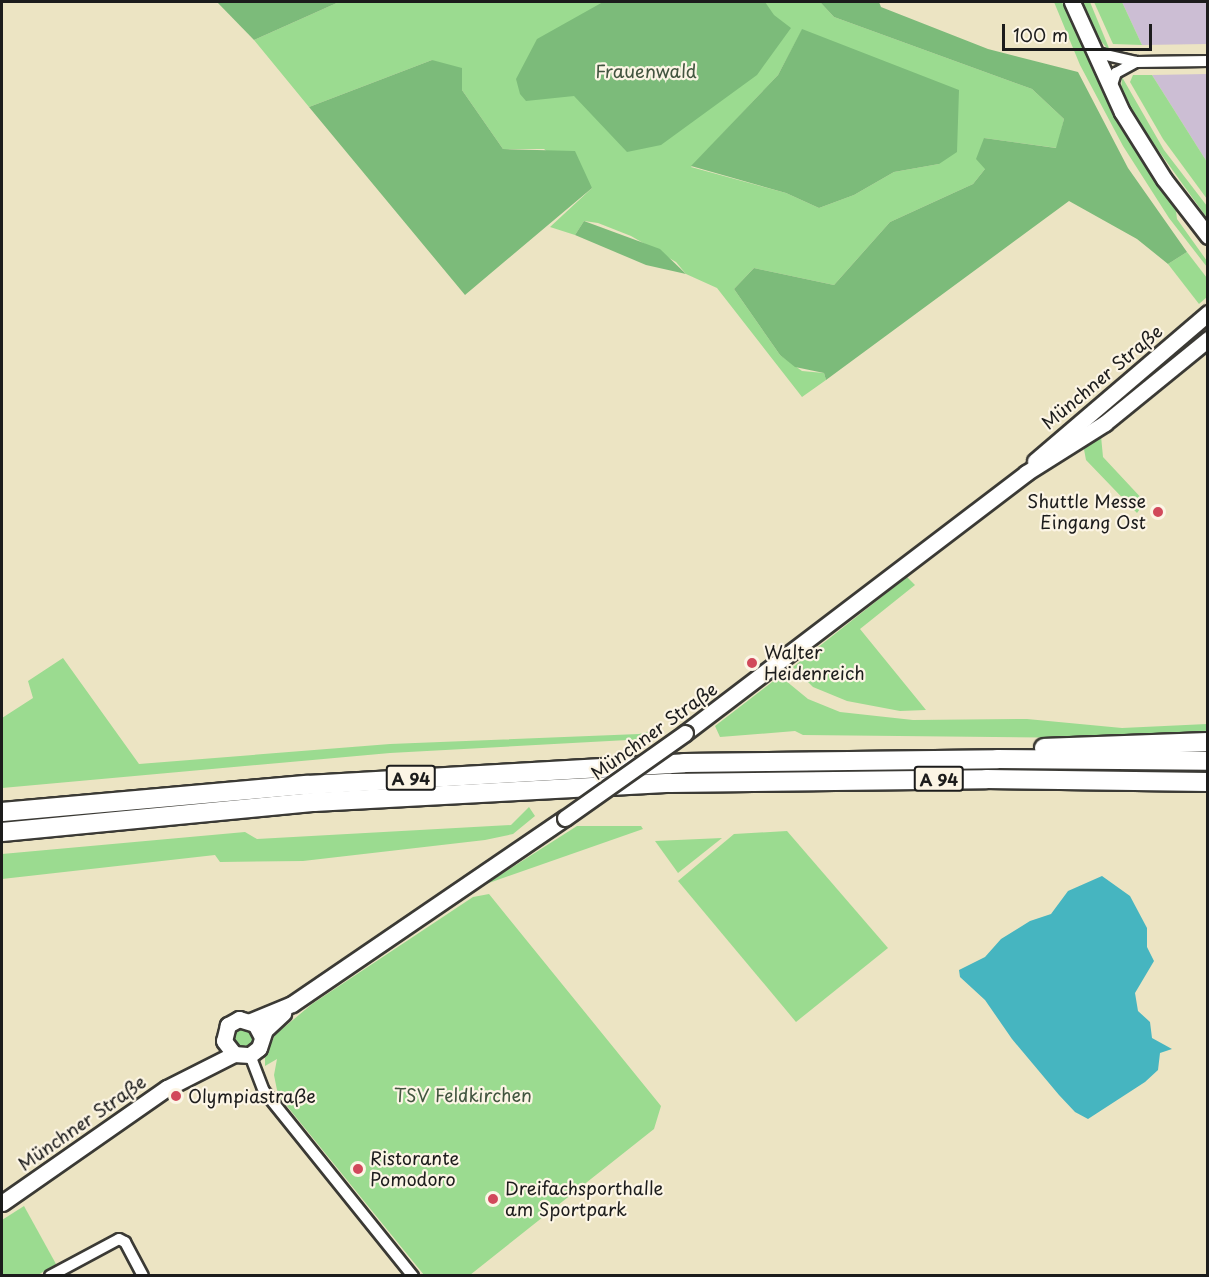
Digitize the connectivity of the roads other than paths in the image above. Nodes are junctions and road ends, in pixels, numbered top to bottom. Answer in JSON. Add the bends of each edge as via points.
{"nodes":[{"id":1,"x":1072,"y":2,"type":"edge"},
{"id":2,"x":1092,"y":52,"type":"junction"},
{"id":3,"x":1208,"y":61,"type":"edge"},
{"id":4,"x":1136,"y":62,"type":"junction"},
{"id":5,"x":1110,"y":89,"type":"junction"},
{"id":6,"x":1208,"y":236,"type":"edge"},
{"id":7,"x":1208,"y":313,"type":"edge"},
{"id":8,"x":1208,"y":339,"type":"edge"},
{"id":9,"x":1026,"y":473,"type":"junction"},
{"id":10,"x":1208,"y":742,"type":"edge"},
{"id":11,"x":997,"y":759,"type":"junction"},
{"id":12,"x":1208,"y":761,"type":"edge"},
{"id":13,"x":1208,"y":782,"type":"edge"},
{"id":14,"x":2,"y":812,"type":"edge"},
{"id":15,"x":2,"y":832,"type":"edge"},
{"id":16,"x":292,"y":1004,"type":"junction"},
{"id":17,"x":251,"y":1021,"type":"junction"},
{"id":18,"x":262,"y":1037,"type":"junction"},
{"id":19,"x":224,"y":1041,"type":"junction"},
{"id":20,"x":234,"y":1054,"type":"junction"},
{"id":21,"x":250,"y":1055,"type":"junction"},
{"id":22,"x":186,"y":1076,"type":"junction"},
{"id":23,"x":2,"y":1203,"type":"edge"},
{"id":24,"x":50,"y":1275,"type":"edge"},
{"id":25,"x":143,"y":1275,"type":"edge"},
{"id":26,"x":413,"y":1275,"type":"edge"}],
"edges":[{"from":1,"to":2,"type":"street"},
{"from":2,"to":4,"type":"street"},
{"from":2,"to":5,"type":"street"},
{"from":3,"to":4,"type":"street"},
{"from":4,"to":5,"type":"street","via":[[1116,73]]},
{"from":5,"to":6,"type":"street","via":[[1152,162]]},
{"from":7,"to":9,"type":"street","name":"Münchner Straße","via":[[1038,456]]},
{"from":8,"to":9,"type":"street","name":"Münchner Straße","via":[[1105,423]]},
{"from":9,"to":16,"type":"street","name":"Münchner Straße","bridge":true,"via":[[685,733]]},
{"from":10,"to":11,"type":"highway","via":[[1032,748]]},
{"from":11,"to":12,"type":"highway","number":"A 94"},
{"from":11,"to":14,"type":"highway","number":"A 94","via":[[684,763],[498,772]]},
{"from":13,"to":15,"type":"highway","number":"A 94","via":[[986,779],[670,783],[314,802]]},
{"from":16,"to":17,"type":"street","name":"Münchner Straße"},
{"from":16,"to":18,"type":"street","name":"Münchner Straße"},
{"from":17,"to":18,"type":"street"},
{"from":17,"to":19,"type":"street","name":"Münchner Straße","via":[[231,1023]]},
{"from":18,"to":21,"type":"street","name":"Münchner Straße"},
{"from":19,"to":20,"type":"street"},
{"from":19,"to":22,"type":"street","name":"Münchner Straße"},
{"from":20,"to":21,"type":"street","name":"Münchner Straße"},
{"from":20,"to":22,"type":"street","name":"Münchner Straße"},
{"from":21,"to":26,"type":"street","via":[[264,1091]]},
{"from":22,"to":23,"type":"street","name":"Münchner Straße"},
{"from":24,"to":25,"type":"street","via":[[119,1239],[125,1242]]}]}
